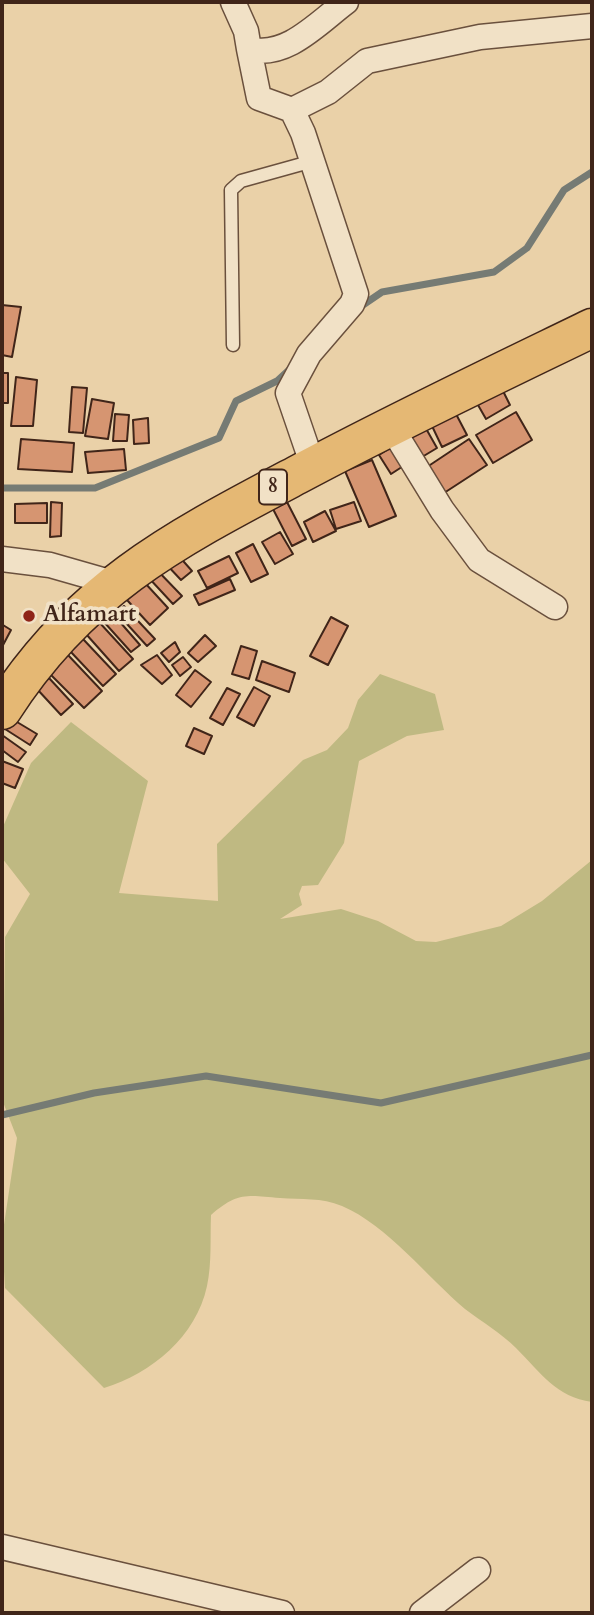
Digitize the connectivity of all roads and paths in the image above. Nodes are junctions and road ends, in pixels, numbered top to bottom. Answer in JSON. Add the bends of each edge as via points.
{"nodes":[{"id":1,"x":233,"y":2,"type":"edge"},
{"id":2,"x":346,"y":2,"type":"edge"},
{"id":3,"x":592,"y":26,"type":"edge"},
{"id":4,"x":249,"y":49,"type":"junction"},
{"id":5,"x":292,"y":110,"type":"junction"},
{"id":6,"x":313,"y":161,"type":"junction"},
{"id":7,"x":592,"y":328,"type":"edge"},
{"id":8,"x":233,"y":345,"type":"dead end"},
{"id":9,"x":390,"y":425,"type":"junction"},
{"id":10,"x":313,"y":466,"type":"junction"},
{"id":11,"x":2,"y":559,"type":"edge"},
{"id":12,"x":113,"y":583,"type":"junction"},
{"id":13,"x":555,"y":607,"type":"dead end"},
{"id":14,"x":2,"y":710,"type":"edge"},
{"id":15,"x":2,"y":1547,"type":"edge"},
{"id":16,"x":478,"y":1570,"type":"dead end"},
{"id":17,"x":282,"y":1613,"type":"edge"},
{"id":18,"x":422,"y":1613,"type":"edge"}],
"edges":[{"from":1,"to":4,"type":"street"},
{"from":2,"to":4,"type":"street","via":[[276,51]]},
{"from":3,"to":5,"type":"street","via":[[480,37],[368,61],[328,92]]},
{"from":4,"to":5,"type":"street","via":[[259,98]]},
{"from":5,"to":6,"type":"street"},
{"from":6,"to":8,"type":"lane","via":[[241,181],[231,190]]},
{"from":6,"to":10,"type":"street","via":[[356,294],[309,354],[288,393]]},
{"from":7,"to":9,"type":"highway","number":"8"},
{"from":9,"to":10,"type":"highway","number":"8"},
{"from":9,"to":13,"type":"street","via":[[479,560]]},
{"from":10,"to":12,"type":"highway","number":"8","via":[[173,541]]},
{"from":11,"to":12,"type":"street","via":[[50,565]]},
{"from":12,"to":14,"type":"highway","number":"8","via":[[51,643]]},
{"from":15,"to":17,"type":"street"},
{"from":16,"to":18,"type":"street"}]}
